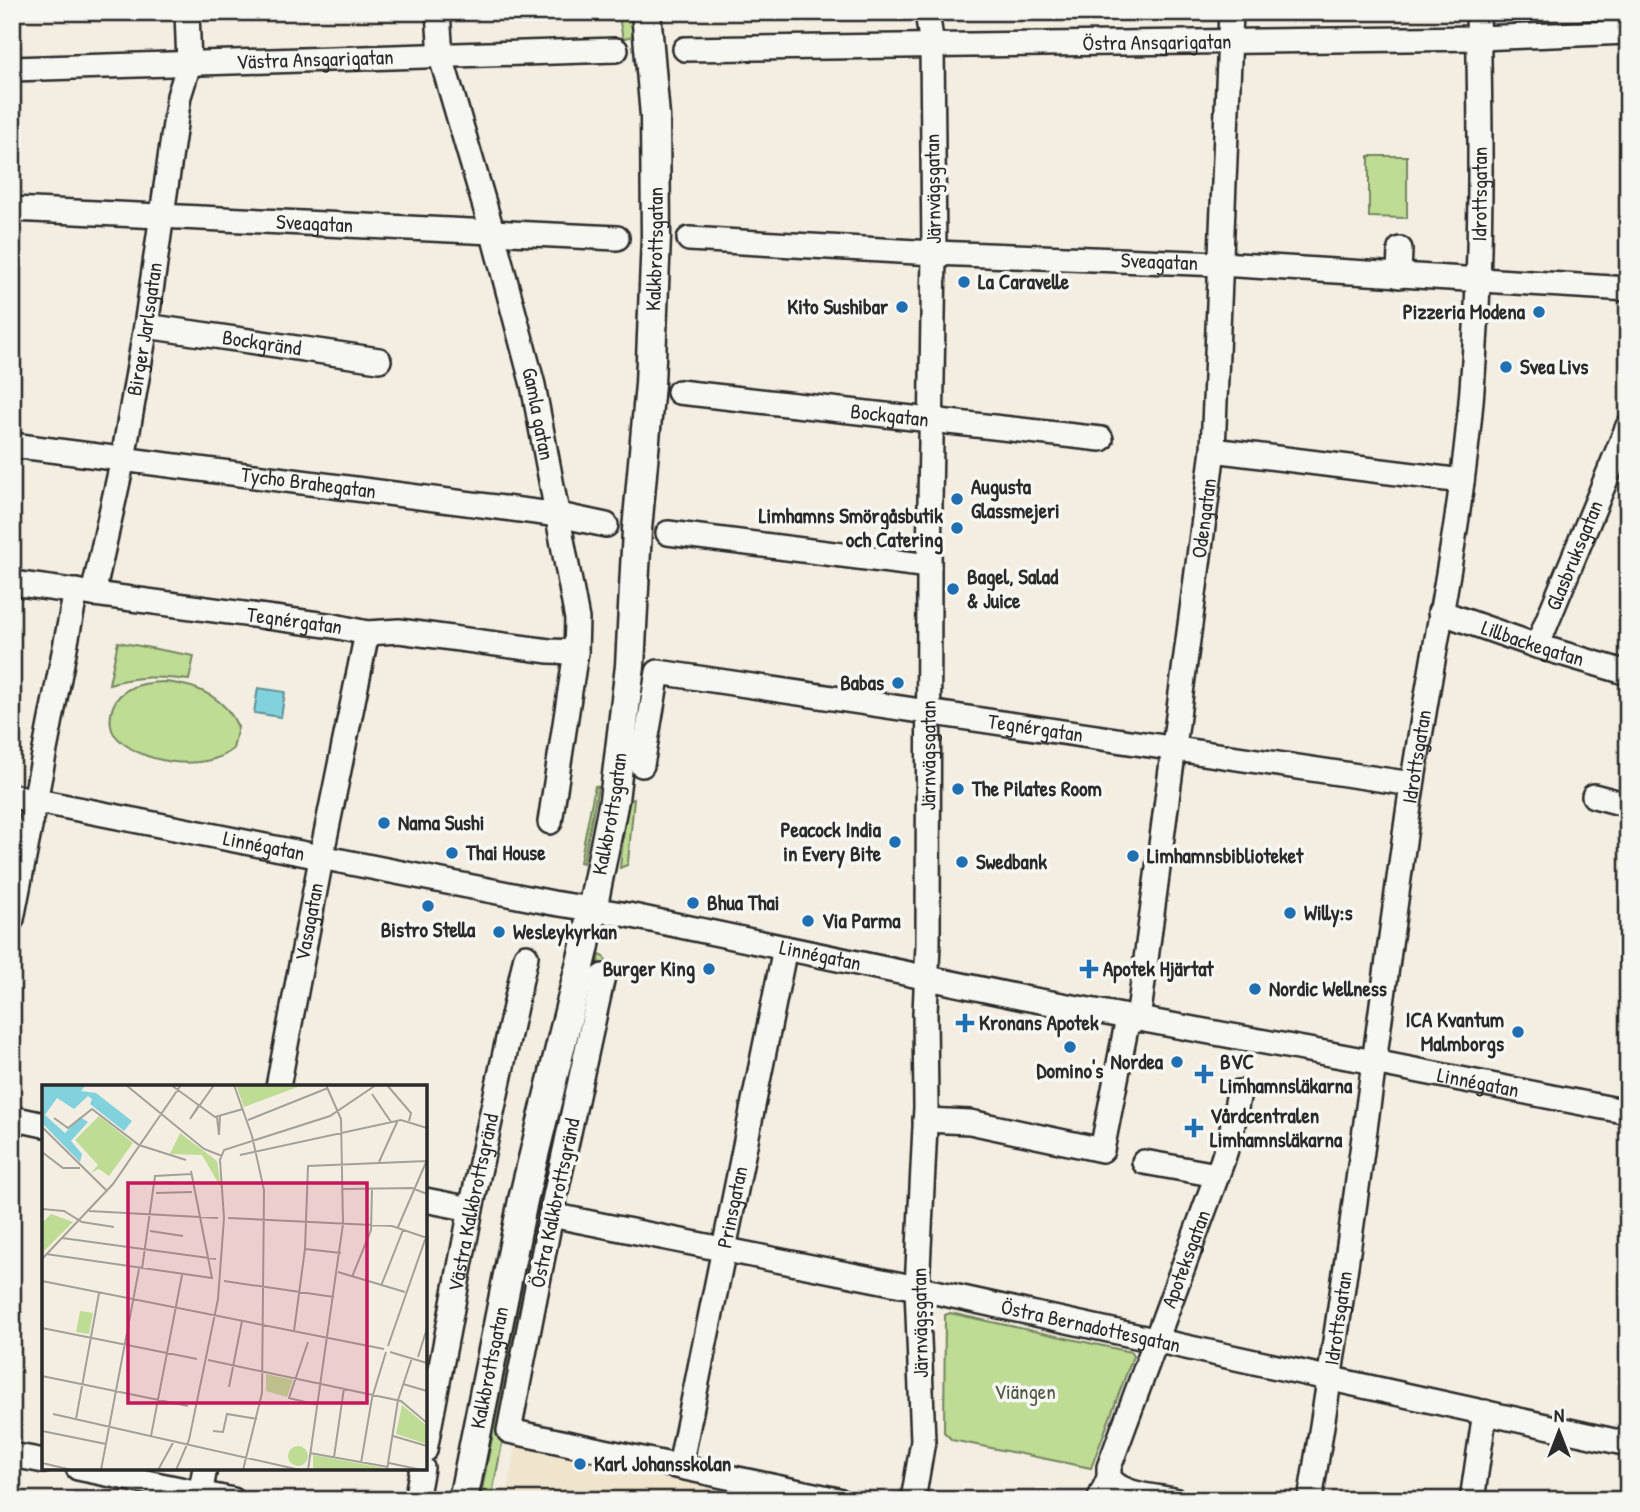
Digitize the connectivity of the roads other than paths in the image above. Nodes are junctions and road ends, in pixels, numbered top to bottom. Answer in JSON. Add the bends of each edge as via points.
{"nodes":[{"id":1,"x":187,"y":12,"type":"edge"},
{"id":2,"x":438,"y":12,"type":"edge"},
{"id":3,"x":646,"y":12,"type":"edge"},
{"id":4,"x":662,"y":12,"type":"edge"},
{"id":5,"x":927,"y":12,"type":"edge"},
{"id":6,"x":1231,"y":12,"type":"edge"},
{"id":7,"x":1478,"y":12,"type":"edge"},
{"id":8,"x":1628,"y":32,"type":"edge"},
{"id":9,"x":1479,"y":38,"type":"junction"},
{"id":10,"x":1229,"y":41,"type":"junction"},
{"id":11,"x":932,"y":46,"type":"junction"},
{"id":12,"x":685,"y":49,"type":"dead end"},
{"id":13,"x":617,"y":51,"type":"dead end"},
{"id":14,"x":441,"y":57,"type":"junction"},
{"id":15,"x":189,"y":64,"type":"junction"},
{"id":16,"x":12,"y":69,"type":"edge"},
{"id":17,"x":655,"y":116,"type":"junction"},
{"id":18,"x":12,"y":209,"type":"edge"},
{"id":19,"x":161,"y":215,"type":"junction"},
{"id":20,"x":493,"y":234,"type":"junction"},
{"id":21,"x":617,"y":238,"type":"dead end"},
{"id":22,"x":689,"y":239,"type":"dead end"},
{"id":23,"x":1399,"y":249,"type":"dead end"},
{"id":24,"x":934,"y":253,"type":"junction"},
{"id":25,"x":1222,"y":264,"type":"junction"},
{"id":26,"x":1399,"y":276,"type":"junction"},
{"id":27,"x":1478,"y":281,"type":"junction"},
{"id":28,"x":1628,"y":289,"type":"edge"},
{"id":29,"x":146,"y":326,"type":"junction"},
{"id":30,"x":379,"y":360,"type":"dead end"},
{"id":31,"x":679,"y":392,"type":"dead end"},
{"id":32,"x":932,"y":420,"type":"junction"},
{"id":33,"x":1628,"y":426,"type":"edge"},
{"id":34,"x":1101,"y":439,"type":"dead end"},
{"id":35,"x":12,"y":445,"type":"edge"},
{"id":36,"x":1213,"y":450,"type":"junction"},
{"id":37,"x":123,"y":459,"type":"junction"},
{"id":38,"x":1462,"y":481,"type":"junction"},
{"id":39,"x":559,"y":515,"type":"junction"},
{"id":40,"x":606,"y":525,"type":"dead end"},
{"id":41,"x":668,"y":533,"type":"dead end"},
{"id":42,"x":929,"y":566,"type":"junction"},
{"id":43,"x":12,"y":583,"type":"edge"},
{"id":44,"x":85,"y":592,"type":"junction"},
{"id":45,"x":1440,"y":612,"type":"junction"},
{"id":46,"x":367,"y":634,"type":"junction"},
{"id":47,"x":1537,"y":646,"type":"junction"},
{"id":48,"x":576,"y":652,"type":"junction"},
{"id":49,"x":1628,"y":673,"type":"edge"},
{"id":50,"x":929,"y":713,"type":"junction"},
{"id":51,"x":1174,"y":747,"type":"junction"},
{"id":52,"x":642,"y":765,"type":"dead end"},
{"id":53,"x":1412,"y":784,"type":"junction"},
{"id":54,"x":12,"y":796,"type":"edge"},
{"id":55,"x":1594,"y":796,"type":"dead end"},
{"id":56,"x":36,"y":801,"type":"junction"},
{"id":57,"x":1628,"y":805,"type":"edge"},
{"id":58,"x":550,"y":822,"type":"dead end"},
{"id":59,"x":322,"y":858,"type":"junction"},
{"id":60,"x":592,"y":909,"type":"junction"},
{"id":61,"x":12,"y":919,"type":"edge"},
{"id":62,"x":785,"y":948,"type":"junction"},
{"id":63,"x":526,"y":956,"type":"dead end"},
{"id":64,"x":603,"y":976,"type":"dead end"},
{"id":65,"x":928,"y":978,"type":"junction"},
{"id":66,"x":1133,"y":1019,"type":"junction"},
{"id":67,"x":1374,"y":1062,"type":"junction"},
{"id":68,"x":278,"y":1085,"type":"edge"},
{"id":69,"x":1239,"y":1092,"type":"dead end"},
{"id":70,"x":1628,"y":1112,"type":"edge"},
{"id":71,"x":12,"y":1118,"type":"edge"},
{"id":72,"x":925,"y":1120,"type":"junction"},
{"id":73,"x":42,"y":1125,"type":"edge"},
{"id":74,"x":1144,"y":1162,"type":"dead end"},
{"id":75,"x":1217,"y":1175,"type":"junction"},
{"id":76,"x":427,"y":1200,"type":"edge"},
{"id":77,"x":471,"y":1209,"type":"junction"},
{"id":78,"x":551,"y":1215,"type":"junction"},
{"id":79,"x":724,"y":1251,"type":"junction"},
{"id":80,"x":917,"y":1287,"type":"junction"},
{"id":81,"x":1155,"y":1340,"type":"junction"},
{"id":82,"x":1331,"y":1377,"type":"junction"},
{"id":83,"x":1485,"y":1412,"type":"junction"},
{"id":84,"x":427,"y":1440,"type":"edge"},
{"id":85,"x":1628,"y":1444,"type":"edge"},
{"id":86,"x":12,"y":1454,"type":"edge"},
{"id":87,"x":42,"y":1461,"type":"edge"},
{"id":88,"x":680,"y":1466,"type":"junction"},
{"id":89,"x":86,"y":1470,"type":"edge"},
{"id":90,"x":205,"y":1470,"type":"edge"},
{"id":91,"x":422,"y":1470,"type":"edge"},
{"id":92,"x":1109,"y":1478,"type":"junction"},
{"id":93,"x":199,"y":1497,"type":"edge"},
{"id":94,"x":233,"y":1500,"type":"edge"},
{"id":95,"x":416,"y":1500,"type":"edge"},
{"id":96,"x":463,"y":1500,"type":"edge"},
{"id":97,"x":838,"y":1500,"type":"edge"},
{"id":98,"x":913,"y":1500,"type":"edge"},
{"id":99,"x":1099,"y":1500,"type":"edge"},
{"id":100,"x":1174,"y":1500,"type":"edge"},
{"id":101,"x":1310,"y":1500,"type":"edge"},
{"id":102,"x":1472,"y":1500,"type":"edge"}],
"edges":[{"from":1,"to":15,"type":"street","name":"Birger Jarlsgatan"},
{"from":2,"to":14,"type":"street","name":"Gamla gatan"},
{"from":3,"to":17,"type":"main road","name":"Kalkbrottsgatan"},
{"from":4,"to":17,"type":"main road","name":"Kalkbrottsgatan"},
{"from":5,"to":11,"type":"street","name":"Järnvägsgatan"},
{"from":6,"to":10,"type":"street","name":"Odengatan"},
{"from":7,"to":9,"type":"street","name":"Idrottsgatan"},
{"from":8,"to":9,"type":"street","name":"Östra Ansgarigatan"},
{"from":9,"to":10,"type":"street","name":"Östra Ansgarigatan"},
{"from":9,"to":27,"type":"street","name":"Idrottsgatan"},
{"from":10,"to":11,"type":"street","name":"Östra Ansgarigatan"},
{"from":10,"to":25,"type":"street","name":"Odengatan"},
{"from":11,"to":12,"type":"street","name":"Östra Ansgarigatan"},
{"from":11,"to":24,"type":"street","name":"Järnvägsgatan"},
{"from":13,"to":14,"type":"street","name":"Västra Ansgarigatan"},
{"from":14,"to":15,"type":"street","name":"Västra Ansgarigatan"},
{"from":14,"to":20,"type":"street","name":"Gamla gatan"},
{"from":15,"to":16,"type":"street","name":"Västra Ansgarigatan"},
{"from":15,"to":19,"type":"street","name":"Birger Jarlsgatan"},
{"from":17,"to":60,"type":"main road","name":"Kalkbrottsgatan","via":[[651,362],[630,666],[614,800]]},
{"from":18,"to":19,"type":"street","name":"Sveagatan"},
{"from":19,"to":20,"type":"street","name":"Sveagatan"},
{"from":19,"to":29,"type":"street","name":"Birger Jarlsgatan"},
{"from":20,"to":21,"type":"street","name":"Sveagatan"},
{"from":20,"to":39,"type":"street","name":"Gamla gatan","via":[[533,385]]},
{"from":22,"to":24,"type":"street","name":"Sveagatan"},
{"from":23,"to":26,"type":"street"},
{"from":24,"to":25,"type":"street","name":"Sveagatan"},
{"from":24,"to":32,"type":"street","name":"Järnvägsgatan"},
{"from":25,"to":26,"type":"street","name":"Sveagatan"},
{"from":25,"to":36,"type":"street","name":"Odengatan"},
{"from":26,"to":27,"type":"street","name":"Sveagatan"},
{"from":27,"to":28,"type":"street","name":"Sveagatan"},
{"from":27,"to":38,"type":"street","name":"Idrottsgatan"},
{"from":29,"to":30,"type":"street","name":"Bockgränd"},
{"from":29,"to":37,"type":"street","name":"Birger Jarlsgatan"},
{"from":31,"to":32,"type":"street","name":"Bockgatan"},
{"from":32,"to":34,"type":"street","name":"Bockgatan"},
{"from":32,"to":42,"type":"street","name":"Järnvägsgatan"},
{"from":33,"to":47,"type":"street","name":"Glasbruksgatan"},
{"from":35,"to":37,"type":"street","name":"Tycho Brahegatan"},
{"from":36,"to":38,"type":"street"},
{"from":36,"to":51,"type":"street","name":"Odengatan"},
{"from":37,"to":39,"type":"street","name":"Tycho Brahegatan"},
{"from":37,"to":44,"type":"street","name":"Birger Jarlsgatan"},
{"from":38,"to":45,"type":"street","name":"Idrottsgatan"},
{"from":39,"to":40,"type":"street","name":"Tycho Brahegatan"},
{"from":39,"to":48,"type":"street","name":"Gamla gatan","via":[[577,619]]},
{"from":41,"to":42,"type":"street"},
{"from":42,"to":50,"type":"street","name":"Järnvägsgatan"},
{"from":43,"to":44,"type":"street","name":"Tegnérgatan"},
{"from":44,"to":46,"type":"street","name":"Tegnérgatan"},
{"from":44,"to":56,"type":"street","name":"Birger Jarlsgatan"},
{"from":45,"to":47,"type":"street","name":"Lillbackegatan"},
{"from":45,"to":53,"type":"street","name":"Idrottsgatan"},
{"from":46,"to":48,"type":"street","name":"Tegnérgatan","via":[[399,631]]},
{"from":46,"to":59,"type":"street","name":"Vasagatan"},
{"from":47,"to":49,"type":"street","name":"Lillbackegatan"},
{"from":48,"to":58,"type":"street","name":"Gamla gatan"},
{"from":50,"to":51,"type":"street","name":"Tegnérgatan"},
{"from":50,"to":52,"type":"street","name":"Tegnérgatan","via":[[658,672]]},
{"from":50,"to":65,"type":"street","name":"Järnvägsgatan"},
{"from":51,"to":53,"type":"street","name":"Tegnérgatan"},
{"from":51,"to":66,"type":"street","name":"Odengatan"},
{"from":53,"to":67,"type":"street","name":"Idrottsgatan"},
{"from":54,"to":56,"type":"street","name":"Linnégatan"},
{"from":55,"to":57,"type":"street"},
{"from":56,"to":59,"type":"street","name":"Linnégatan"},
{"from":56,"to":61,"type":"street","name":"Birger Jarlsgatan"},
{"from":59,"to":60,"type":"street","name":"Linnégatan"},
{"from":59,"to":68,"type":"street","name":"Vasagatan"},
{"from":60,"to":62,"type":"street","name":"Linnégatan"},
{"from":60,"to":96,"type":"main road","name":"Kalkbrottsgatan","via":[[523,1200]]},
{"from":62,"to":65,"type":"street","name":"Linnégatan"},
{"from":62,"to":79,"type":"street","name":"Prinsgatan"},
{"from":63,"to":77,"type":"street","name":"Västra Kalkbrottsgränd"},
{"from":64,"to":78,"type":"street","name":"Östra Kalkbrottsgränd"},
{"from":65,"to":66,"type":"street","name":"Linnégatan"},
{"from":65,"to":72,"type":"street","name":"Järnvägsgatan"},
{"from":66,"to":67,"type":"street","name":"Linnégatan"},
{"from":66,"to":72,"type":"street","name":"Odengatan","via":[[1102,1150],[970,1122]]},
{"from":67,"to":70,"type":"street","name":"Linnégatan"},
{"from":67,"to":82,"type":"street","name":"Idrottsgatan"},
{"from":69,"to":75,"type":"street","name":"Apoteksgatan"},
{"from":71,"to":73,"type":"street"},
{"from":72,"to":80,"type":"street","name":"Järnvägsgatan"},
{"from":74,"to":75,"type":"street"},
{"from":75,"to":81,"type":"street","name":"Apoteksgatan"},
{"from":76,"to":77,"type":"street"},
{"from":77,"to":84,"type":"street","name":"Västra Kalkbrottsgränd"},
{"from":78,"to":79,"type":"street","name":"Östra Bernadottesgatan"},
{"from":78,"to":88,"type":"street","name":"Östra Kalkbrottsgränd","via":[[509,1431]]},
{"from":79,"to":80,"type":"street","name":"Östra Bernadottesgatan"},
{"from":79,"to":88,"type":"street","name":"Prinsgatan"},
{"from":80,"to":81,"type":"street","name":"Östra Bernadottesgatan"},
{"from":80,"to":98,"type":"street","name":"Järnvägsgatan","via":[[923,1441]]},
{"from":81,"to":82,"type":"street","name":"Östra Bernadottesgatan"},
{"from":81,"to":92,"type":"street","name":"Apoteksgatan"},
{"from":82,"to":83,"type":"street","name":"Östra Bernadottesgatan"},
{"from":82,"to":101,"type":"street","name":"Idrottsgatan"},
{"from":83,"to":85,"type":"street","name":"Östra Bernadottesgatan"},
{"from":83,"to":102,"type":"street"},
{"from":86,"to":87,"type":"street"},
{"from":88,"to":97,"type":"street"},
{"from":89,"to":93,"type":"street"},
{"from":90,"to":93,"type":"street"},
{"from":91,"to":95,"type":"street"},
{"from":92,"to":99,"type":"street","name":"Apoteksgatan"},
{"from":92,"to":100,"type":"street","via":[[1125,1490]]},
{"from":93,"to":94,"type":"street"}]}
